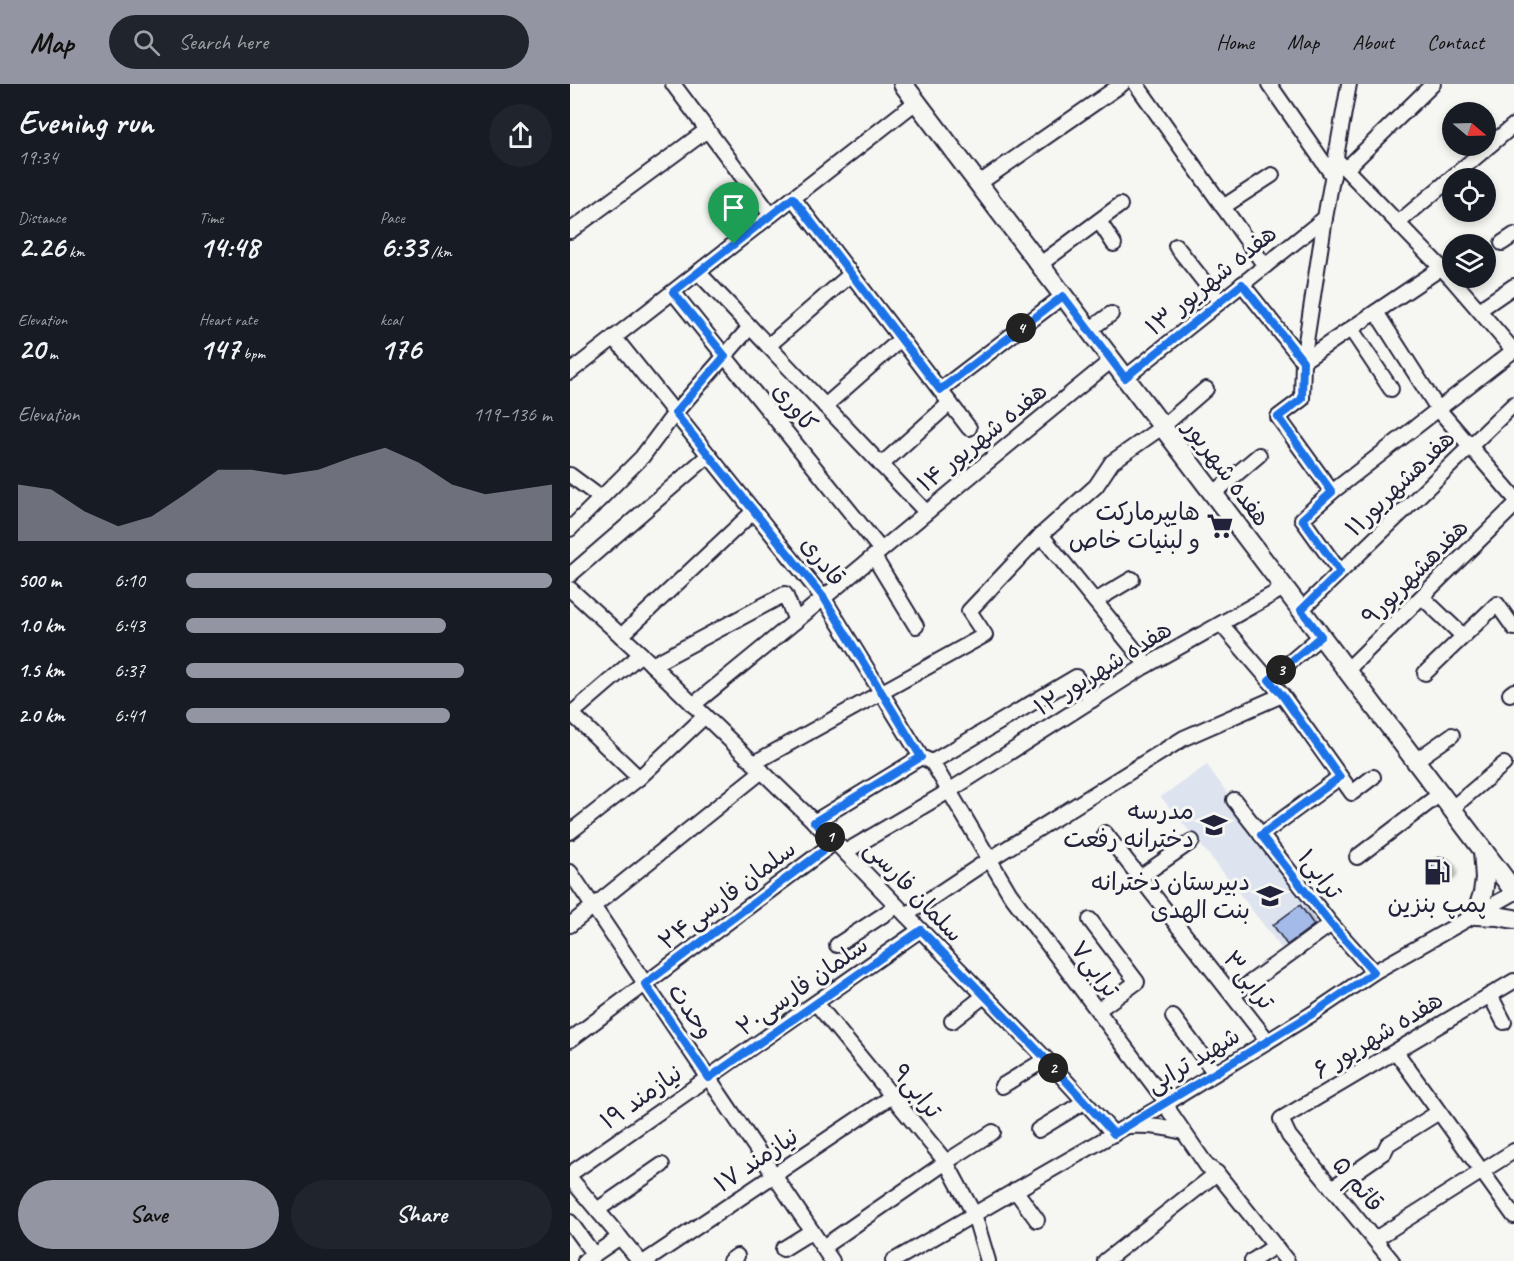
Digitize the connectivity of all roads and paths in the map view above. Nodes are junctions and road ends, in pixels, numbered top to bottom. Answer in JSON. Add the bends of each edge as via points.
{"nodes":[{"id":1,"x":673,"y":84,"type":"edge"},
{"id":2,"x":903,"y":84,"type":"edge"},
{"id":3,"x":1122,"y":84,"type":"edge"},
{"id":4,"x":1136,"y":84,"type":"edge"},
{"id":5,"x":1269,"y":84,"type":"edge"},
{"id":6,"x":1349,"y":84,"type":"edge"},
{"id":7,"x":1433,"y":84,"type":"edge"},
{"id":8,"x":916,"y":102,"type":"junction"},
{"id":9,"x":1514,"y":125,"type":"edge"},
{"id":10,"x":707,"y":130,"type":"junction"},
{"id":11,"x":1341,"y":164,"type":"junction"},
{"id":12,"x":1272,"y":175,"type":"dead end"},
{"id":13,"x":1333,"y":176,"type":"junction"},
{"id":14,"x":978,"y":184,"type":"junction"},
{"id":15,"x":793,"y":198,"type":"junction"},
{"id":16,"x":1120,"y":205,"type":"dead end"},
{"id":17,"x":1223,"y":207,"type":"junction"},
{"id":18,"x":771,"y":215,"type":"junction"},
{"id":19,"x":1325,"y":218,"type":"junction"},
{"id":20,"x":1099,"y":221,"type":"junction"},
{"id":21,"x":1398,"y":223,"type":"junction"},
{"id":22,"x":570,"y":231,"type":"edge"},
{"id":23,"x":1114,"y":243,"type":"dead end"},
{"id":24,"x":1176,"y":246,"type":"dead end"},
{"id":25,"x":1040,"y":265,"type":"junction"},
{"id":26,"x":1265,"y":266,"type":"junction"},
{"id":27,"x":1441,"y":268,"type":"junction"},
{"id":28,"x":698,"y":272,"type":"junction"},
{"id":29,"x":850,"y":273,"type":"junction"},
{"id":30,"x":1242,"y":284,"type":"junction"},
{"id":31,"x":1514,"y":286,"type":"edge"},
{"id":32,"x":673,"y":292,"type":"junction"},
{"id":33,"x":1063,"y":296,"type":"junction"},
{"id":34,"x":1220,"y":302,"type":"junction"},
{"id":35,"x":1479,"y":310,"type":"junction"},
{"id":36,"x":1376,"y":312,"type":"junction"},
{"id":37,"x":1111,"y":314,"type":"dead end"},
{"id":38,"x":750,"y":327,"type":"junction"},
{"id":39,"x":1351,"y":329,"type":"junction"},
{"id":40,"x":1089,"y":330,"type":"junction"},
{"id":41,"x":614,"y":337,"type":"junction"},
{"id":42,"x":901,"y":339,"type":"junction"},
{"id":43,"x":768,"y":346,"type":"junction"},
{"id":44,"x":1514,"y":351,"type":"edge"},
{"id":45,"x":725,"y":356,"type":"junction"},
{"id":46,"x":1112,"y":360,"type":"junction"},
{"id":47,"x":1303,"y":361,"type":"junction"},
{"id":48,"x":570,"y":372,"type":"edge"},
{"id":49,"x":1125,"y":378,"type":"junction"},
{"id":50,"x":1206,"y":389,"type":"dead end"},
{"id":51,"x":1391,"y":389,"type":"dead end"},
{"id":52,"x":940,"y":390,"type":"junction"},
{"id":53,"x":950,"y":403,"type":"junction"},
{"id":54,"x":825,"y":406,"type":"junction"},
{"id":55,"x":1438,"y":409,"type":"junction"},
{"id":56,"x":1509,"y":409,"type":"edge"},
{"id":57,"x":675,"y":413,"type":"junction"},
{"id":58,"x":1162,"y":427,"type":"junction"},
{"id":59,"x":969,"y":428,"type":"dead end"},
{"id":60,"x":1470,"y":446,"type":"junction"},
{"id":61,"x":709,"y":455,"type":"junction"},
{"id":62,"x":1259,"y":455,"type":"dead end"},
{"id":63,"x":881,"y":465,"type":"junction"},
{"id":64,"x":570,"y":475,"type":"edge"},
{"id":65,"x":1332,"y":492,"type":"junction"},
{"id":66,"x":1213,"y":494,"type":"junction"},
{"id":67,"x":1514,"y":497,"type":"edge"},
{"id":68,"x":601,"y":498,"type":"junction"},
{"id":69,"x":1514,"y":506,"type":"edge"},
{"id":70,"x":754,"y":511,"type":"junction"},
{"id":71,"x":926,"y":512,"type":"junction"},
{"id":72,"x":570,"y":529,"type":"edge"},
{"id":73,"x":1041,"y":535,"type":"junction"},
{"id":74,"x":877,"y":554,"type":"junction"},
{"id":75,"x":1340,"y":572,"type":"junction"},
{"id":76,"x":570,"y":575,"type":"edge"},
{"id":77,"x":1132,"y":579,"type":"dead end"},
{"id":78,"x":1284,"y":588,"type":"junction"},
{"id":79,"x":572,"y":593,"type":"edge"},
{"id":80,"x":1422,"y":597,"type":"junction"},
{"id":81,"x":824,"y":598,"type":"junction"},
{"id":82,"x":1095,"y":602,"type":"junction"},
{"id":83,"x":1301,"y":610,"type":"junction"},
{"id":84,"x":796,"y":621,"type":"junction"},
{"id":85,"x":1221,"y":624,"type":"junction"},
{"id":86,"x":916,"y":626,"type":"dead end"},
{"id":87,"x":1514,"y":628,"type":"edge"},
{"id":88,"x":621,"y":636,"type":"junction"},
{"id":89,"x":1321,"y":636,"type":"junction"},
{"id":90,"x":1463,"y":636,"type":"junction"},
{"id":91,"x":641,"y":654,"type":"junction"},
{"id":92,"x":652,"y":665,"type":"junction"},
{"id":93,"x":1147,"y":665,"type":"junction"},
{"id":94,"x":1347,"y":670,"type":"junction"},
{"id":95,"x":1425,"y":673,"type":"dead end"},
{"id":96,"x":1269,"y":680,"type":"junction"},
{"id":97,"x":882,"y":692,"type":"junction"},
{"id":98,"x":1282,"y":695,"type":"junction"},
{"id":99,"x":1092,"y":700,"type":"junction"},
{"id":100,"x":693,"y":705,"type":"junction"},
{"id":101,"x":570,"y":714,"type":"edge"},
{"id":102,"x":705,"y":716,"type":"junction"},
{"id":103,"x":1452,"y":735,"type":"dead end"},
{"id":104,"x":927,"y":759,"type":"junction"},
{"id":105,"x":1415,"y":761,"type":"junction"},
{"id":106,"x":1504,"y":764,"type":"dead end"},
{"id":107,"x":758,"y":767,"type":"junction"},
{"id":108,"x":1340,"y":777,"type":"junction"},
{"id":109,"x":1373,"y":777,"type":"dead end"},
{"id":110,"x":639,"y":778,"type":"junction"},
{"id":111,"x":949,"y":791,"type":"junction"},
{"id":112,"x":1440,"y":794,"type":"junction"},
{"id":113,"x":1234,"y":800,"type":"dead end"},
{"id":114,"x":1451,"y":809,"type":"junction"},
{"id":115,"x":814,"y":822,"type":"junction"},
{"id":116,"x":570,"y":832,"type":"edge"},
{"id":117,"x":1106,"y":833,"type":"dead end"},
{"id":118,"x":1261,"y":835,"type":"junction"},
{"id":119,"x":1192,"y":841,"type":"dead end"},
{"id":120,"x":840,"y":847,"type":"junction"},
{"id":121,"x":1483,"y":850,"type":"junction"},
{"id":122,"x":1357,"y":857,"type":"dead end"},
{"id":123,"x":990,"y":859,"type":"junction"},
{"id":124,"x":570,"y":872,"type":"edge"},
{"id":125,"x":1140,"y":877,"type":"junction"},
{"id":126,"x":1514,"y":892,"type":"edge"},
{"id":127,"x":593,"y":906,"type":"junction"},
{"id":128,"x":901,"y":910,"type":"junction"},
{"id":129,"x":1476,"y":915,"type":"junction"},
{"id":130,"x":1514,"y":919,"type":"edge"},
{"id":131,"x":1090,"y":920,"type":"dead end"},
{"id":132,"x":1331,"y":924,"type":"junction"},
{"id":133,"x":570,"y":925,"type":"edge"},
{"id":134,"x":921,"y":930,"type":"junction"},
{"id":135,"x":837,"y":945,"type":"dead end"},
{"id":136,"x":1374,"y":972,"type":"junction"},
{"id":137,"x":1514,"y":981,"type":"edge"},
{"id":138,"x":645,"y":984,"type":"junction"},
{"id":139,"x":1233,"y":995,"type":"junction"},
{"id":140,"x":1490,"y":995,"type":"junction"},
{"id":141,"x":984,"y":996,"type":"junction"},
{"id":142,"x":816,"y":1004,"type":"junction"},
{"id":143,"x":1098,"y":1010,"type":"junction"},
{"id":144,"x":1173,"y":1017,"type":"dead end"},
{"id":145,"x":952,"y":1021,"type":"dead end"},
{"id":146,"x":1504,"y":1022,"type":"dead end"},
{"id":147,"x":570,"y":1040,"type":"edge"},
{"id":148,"x":1268,"y":1041,"type":"junction"},
{"id":149,"x":1396,"y":1052,"type":"junction"},
{"id":150,"x":1046,"y":1059,"type":"junction"},
{"id":151,"x":1215,"y":1073,"type":"junction"},
{"id":152,"x":709,"y":1078,"type":"junction"},
{"id":153,"x":1002,"y":1086,"type":"dead end"},
{"id":154,"x":892,"y":1096,"type":"junction"},
{"id":155,"x":1084,"y":1102,"type":"junction"},
{"id":156,"x":1167,"y":1102,"type":"junction"},
{"id":157,"x":1439,"y":1112,"type":"junction"},
{"id":158,"x":1127,"y":1126,"type":"junction"},
{"id":159,"x":1038,"y":1130,"type":"dead end"},
{"id":160,"x":993,"y":1132,"type":"dead end"},
{"id":161,"x":1183,"y":1132,"type":"junction"},
{"id":162,"x":1114,"y":1134,"type":"junction"},
{"id":163,"x":1288,"y":1136,"type":"joint"},
{"id":164,"x":1514,"y":1151,"type":"edge"},
{"id":165,"x":946,"y":1162,"type":"junction"},
{"id":166,"x":662,"y":1165,"type":"dead end"},
{"id":167,"x":1482,"y":1172,"type":"junction"},
{"id":168,"x":1217,"y":1173,"type":"junction"},
{"id":169,"x":774,"y":1175,"type":"junction"},
{"id":170,"x":570,"y":1176,"type":"edge"},
{"id":171,"x":1332,"y":1188,"type":"junction"},
{"id":172,"x":1016,"y":1190,"type":"junction"},
{"id":173,"x":597,"y":1210,"type":"junction"},
{"id":174,"x":974,"y":1214,"type":"junction"},
{"id":175,"x":1514,"y":1216,"type":"edge"},
{"id":176,"x":1037,"y":1220,"type":"dead end"},
{"id":177,"x":570,"y":1222,"type":"edge"},
{"id":178,"x":812,"y":1231,"type":"junction"},
{"id":179,"x":620,"y":1237,"type":"junction"},
{"id":180,"x":1375,"y":1239,"type":"junction"},
{"id":181,"x":1275,"y":1246,"type":"junction"},
{"id":182,"x":823,"y":1247,"type":"junction"},
{"id":183,"x":783,"y":1249,"type":"dead end"},
{"id":184,"x":590,"y":1258,"type":"edge"},
{"id":185,"x":640,"y":1261,"type":"edge"},
{"id":186,"x":646,"y":1261,"type":"edge"},
{"id":187,"x":832,"y":1261,"type":"edge"},
{"id":188,"x":893,"y":1261,"type":"edge"},
{"id":189,"x":988,"y":1261,"type":"edge"},
{"id":190,"x":1105,"y":1261,"type":"edge"},
{"id":191,"x":1252,"y":1261,"type":"edge"},
{"id":192,"x":1287,"y":1261,"type":"edge"},
{"id":193,"x":1392,"y":1261,"type":"edge"}],
"edges":[{"from":1,"to":10,"type":"street"},
{"from":2,"to":8,"type":"main road","name":"هفده شهریور"},
{"from":3,"to":14,"type":"street"},
{"from":4,"to":17,"type":"street"},
{"from":5,"to":13,"type":"street"},
{"from":6,"to":11,"type":"street"},
{"from":7,"to":11,"type":"street"},
{"from":8,"to":14,"type":"main road","name":"هفده شهریور"},
{"from":8,"to":15,"type":"street"},
{"from":9,"to":21,"type":"street"},
{"from":10,"to":18,"type":"street"},
{"from":10,"to":22,"type":"street"},
{"from":11,"to":13,"type":"street"},
{"from":11,"to":21,"type":"street"},
{"from":12,"to":17,"type":"street"},
{"from":13,"to":19,"type":"street"},
{"from":14,"to":25,"type":"main road","name":"هفده شهریور"},
{"from":15,"to":18,"type":"street"},
{"from":15,"to":29,"type":"street"},
{"from":16,"to":20,"type":"street"},
{"from":17,"to":26,"type":"street"},
{"from":18,"to":28,"type":"street"},
{"from":19,"to":26,"type":"street","name":"هفده شهریور ۱۳"},
{"from":19,"to":47,"type":"street"},
{"from":20,"to":23,"type":"street"},
{"from":20,"to":25,"type":"street"},
{"from":21,"to":27,"type":"street"},
{"from":24,"to":34,"type":"street"},
{"from":25,"to":33,"type":"main road","name":"هفده شهریور"},
{"from":26,"to":30,"type":"street","name":"هفده شهریور ۱۳"},
{"from":27,"to":35,"type":"street"},
{"from":27,"to":36,"type":"street"},
{"from":28,"to":32,"type":"street"},
{"from":28,"to":38,"type":"street"},
{"from":29,"to":42,"type":"street"},
{"from":29,"to":43,"type":"street"},
{"from":30,"to":34,"type":"street","name":"هفده شهریور ۱۳"},
{"from":30,"to":47,"type":"street"},
{"from":31,"to":35,"type":"street"},
{"from":32,"to":41,"type":"street"},
{"from":32,"to":45,"type":"street","name":"کاوری"},
{"from":33,"to":40,"type":"main road","name":"هفده شهریور"},
{"from":33,"to":52,"type":"street"},
{"from":34,"to":49,"type":"street","name":"هفده شهریور ۱۳"},
{"from":35,"to":44,"type":"street"},
{"from":36,"to":39,"type":"street"},
{"from":36,"to":55,"type":"street"},
{"from":37,"to":40,"type":"street"},
{"from":38,"to":43,"type":"street"},
{"from":38,"to":45,"type":"street"},
{"from":39,"to":47,"type":"street"},
{"from":39,"to":51,"type":"street"},
{"from":40,"to":46,"type":"main road","name":"هفده شهریور"},
{"from":41,"to":48,"type":"street"},
{"from":41,"to":57,"type":"street","name":"قادری"},
{"from":42,"to":52,"type":"street"},
{"from":42,"to":54,"type":"street"},
{"from":43,"to":54,"type":"street"},
{"from":44,"to":55,"type":"street"},
{"from":45,"to":57,"type":"street"},
{"from":45,"to":74,"type":"street","name":"کاوری"},
{"from":46,"to":49,"type":"main road","name":"هفده شهریور"},
{"from":46,"to":71,"type":"street","name":"هفده شهریور ۱۴"},
{"from":47,"to":65,"type":"street","via":[[1302,399],[1278,417]]},
{"from":49,"to":58,"type":"main road","name":"هفده شهریور"},
{"from":50,"to":58,"type":"street"},
{"from":52,"to":53,"type":"street"},
{"from":53,"to":59,"type":"street"},
{"from":53,"to":63,"type":"street"},
{"from":54,"to":63,"type":"street"},
{"from":55,"to":60,"type":"street"},
{"from":55,"to":65,"type":"street"},
{"from":56,"to":60,"type":"street","name":"هفدهشهریور۱۱"},
{"from":57,"to":61,"type":"street","name":"قادری"},
{"from":57,"to":68,"type":"street","via":[[642,457]]},
{"from":58,"to":66,"type":"main road","name":"هفده شهریور"},
{"from":58,"to":73,"type":"street","via":[[1112,462],[1096,486]]},
{"from":60,"to":67,"type":"street"},
{"from":60,"to":75,"type":"street","name":"هفدهشهریور۱۱"},
{"from":61,"to":70,"type":"street","name":"قادری"},
{"from":61,"to":76,"type":"street"},
{"from":62,"to":66,"type":"street"},
{"from":63,"to":71,"type":"street"},
{"from":64,"to":68,"type":"street"},
{"from":65,"to":75,"type":"street","via":[[1302,519]]},
{"from":66,"to":78,"type":"main road","name":"هفده شهریور"},
{"from":68,"to":72,"type":"street"},
{"from":69,"to":80,"type":"street","name":"هفدهشهریور۹"},
{"from":70,"to":81,"type":"street","name":"قادری"},
{"from":70,"to":88,"type":"street"},
{"from":71,"to":74,"type":"street","name":"هفده شهریور ۱۴"},
{"from":73,"to":82,"type":"street"},
{"from":73,"to":97,"type":"street","via":[[969,611],[985,635]]},
{"from":74,"to":81,"type":"street","name":"هفده شهریور ۱۴"},
{"from":74,"to":86,"type":"street","name":"کاوری"},
{"from":75,"to":83,"type":"street","name":"هفدهشهریور۱۱"},
{"from":77,"to":82,"type":"street"},
{"from":78,"to":83,"type":"main road","name":"هفده شهریور"},
{"from":78,"to":85,"type":"street","name":"هفده شهریور ۱۲"},
{"from":79,"to":88,"type":"street","name":"سلمان فارسی"},
{"from":80,"to":90,"type":"street"},
{"from":80,"to":94,"type":"street","name":"هفدهشهریور۹"},
{"from":81,"to":84,"type":"street","name":"هفده شهریور ۱۴"},
{"from":81,"to":97,"type":"street","name":"قادری"},
{"from":82,"to":93,"type":"street"},
{"from":83,"to":89,"type":"main road","name":"هفده شهریور"},
{"from":84,"to":92,"type":"street","via":[[785,594]]},
{"from":84,"to":100,"type":"street","name":"هفده شهریور ۱۴"},
{"from":85,"to":93,"type":"street","name":"هفده شهریور ۱۲"},
{"from":85,"to":96,"type":"street"},
{"from":87,"to":90,"type":"street","via":[[1497,604]]},
{"from":88,"to":91,"type":"street","name":"سلمان فارسی"},
{"from":89,"to":94,"type":"main road","name":"هفده شهریور"},
{"from":89,"to":96,"type":"street"},
{"from":90,"to":95,"type":"street"},
{"from":91,"to":92,"type":"street","name":"سلمان فارسی"},
{"from":91,"to":101,"type":"street"},
{"from":92,"to":100,"type":"street","name":"سلمان فارسی"},
{"from":93,"to":99,"type":"street","name":"هفده شهریور ۱۲"},
{"from":94,"to":105,"type":"main road","name":"هفده شهریور"},
{"from":96,"to":98,"type":"street"},
{"from":97,"to":104,"type":"street","name":"قادری"},
{"from":97,"to":107,"type":"street"},
{"from":98,"to":108,"type":"street"},
{"from":98,"to":123,"type":"street","via":[[1184,738]]},
{"from":99,"to":104,"type":"street","via":[[1076,676]]},
{"from":99,"to":111,"type":"street","name":"هفده شهریور ۱۲"},
{"from":100,"to":102,"type":"street","name":"سلمان فارسی"},
{"from":101,"to":110,"type":"street"},
{"from":102,"to":107,"type":"street","name":"سلمان فارسی"},
{"from":102,"to":110,"type":"street"},
{"from":103,"to":105,"type":"street"},
{"from":104,"to":111,"type":"street","name":"قادری"},
{"from":104,"to":115,"type":"street"},
{"from":105,"to":112,"type":"main road","name":"هفده شهریور"},
{"from":106,"to":114,"type":"street"},
{"from":107,"to":115,"type":"street","name":"سلمان فارسی"},
{"from":107,"to":127,"type":"street"},
{"from":108,"to":109,"type":"street","via":[[1352,793]]},
{"from":108,"to":118,"type":"street"},
{"from":110,"to":116,"type":"street"},
{"from":111,"to":120,"type":"street","name":"هفده شهریور ۱۲"},
{"from":111,"to":123,"type":"street","name":"قادری"},
{"from":112,"to":114,"type":"main road","name":"هفده شهریور"},
{"from":112,"to":122,"type":"street"},
{"from":113,"to":118,"type":"street","name":"ترابی۱"},
{"from":114,"to":121,"type":"main road","name":"هفده شهریور"},
{"from":115,"to":120,"type":"street","name":"سلمان فارسی"},
{"from":117,"to":125,"type":"street","name":"ترابی۳"},
{"from":118,"to":132,"type":"street","name":"ترابی۱"},
{"from":119,"to":125,"type":"street"},
{"from":120,"to":128,"type":"street","name":"سلمان فارسی"},
{"from":120,"to":138,"type":"street","name":"سلمان فارسی۲۴"},
{"from":121,"to":126,"type":"main road","name":"هفده شهریور"},
{"from":121,"to":129,"type":"main road","via":[[1484,893]]},
{"from":123,"to":128,"type":"street"},
{"from":123,"to":143,"type":"street","name":"ترابی۷","via":[[1010,894]]},
{"from":124,"to":127,"type":"street","name":"وحدت"},
{"from":125,"to":139,"type":"street","name":"ترابی۳"},
{"from":126,"to":129,"type":"street","name":"شهید ترابی"},
{"from":127,"to":133,"type":"street"},
{"from":127,"to":138,"type":"street","name":"وحدت"},
{"from":128,"to":134,"type":"street","name":"سلمان فارسی"},
{"from":128,"to":135,"type":"street"},
{"from":129,"to":130,"type":"main road"},
{"from":129,"to":136,"type":"street","name":"شهید ترابی"},
{"from":131,"to":143,"type":"street","via":[[1137,982]]},
{"from":132,"to":136,"type":"street","name":"ترابی۱"},
{"from":132,"to":139,"type":"street"},
{"from":134,"to":141,"type":"street","name":"سلمان فارسی"},
{"from":134,"to":142,"type":"street","name":"سلمان فارسی۲۰"},
{"from":136,"to":148,"type":"street","name":"شهید ترابی"},
{"from":137,"to":140,"type":"street","name":"هفده شهریور ۶"},
{"from":138,"to":147,"type":"street","name":"سلمان فارسی۲۴"},
{"from":138,"to":152,"type":"street","name":"وحدت"},
{"from":139,"to":148,"type":"street","name":"ترابی۳"},
{"from":140,"to":146,"type":"street"},
{"from":140,"to":149,"type":"street","name":"هفده شهریور ۶"},
{"from":141,"to":145,"type":"street"},
{"from":141,"to":150,"type":"street","name":"سلمان فارسی"},
{"from":142,"to":152,"type":"street","name":"سلمان فارسی۲۰"},
{"from":142,"to":154,"type":"street","name":"ترابی۹"},
{"from":143,"to":156,"type":"street","name":"ترابی۷"},
{"from":144,"to":151,"type":"street"},
{"from":148,"to":151,"type":"street","name":"شهید ترابی"},
{"from":149,"to":157,"type":"street"},
{"from":149,"to":163,"type":"street","name":"هفده شهریور ۶","via":[[1281,1119]]},
{"from":150,"to":153,"type":"street"},
{"from":150,"to":155,"type":"street","name":"سلمان فارسی"},
{"from":151,"to":156,"type":"street","name":"شهید ترابی"},
{"from":152,"to":169,"type":"street","name":"وحدت"},
{"from":152,"to":170,"type":"street","name":"نیازمند ۱۹"},
{"from":154,"to":165,"type":"street","name":"ترابی۹"},
{"from":154,"to":169,"type":"street","name":"نیازمند ۱۷"},
{"from":155,"to":159,"type":"street"},
{"from":155,"to":162,"type":"street","name":"سلمان فارسی"},
{"from":156,"to":158,"type":"street","name":"شهید ترابی"},
{"from":156,"to":161,"type":"street"},
{"from":156,"to":168,"type":"street","via":[[1176,1107],[1214,1160]]},
{"from":157,"to":167,"type":"street"},
{"from":157,"to":171,"type":"street","via":[[1388,1144],[1384,1152]]},
{"from":158,"to":161,"type":"street","via":[[1165,1127]]},
{"from":158,"to":162,"type":"street","name":"شهید ترابی"},
{"from":160,"to":165,"type":"street"},
{"from":161,"to":168,"type":"street","via":[[1207,1166]]},
{"from":162,"to":172,"type":"street","name":"شهید ترابی"},
{"from":163,"to":171,"type":"street","name":"قائم ۵"},
{"from":164,"to":167,"type":"street"},
{"from":165,"to":174,"type":"street","name":"ترابی۹"},
{"from":165,"to":182,"type":"street"},
{"from":166,"to":173,"type":"street"},
{"from":167,"to":175,"type":"street"},
{"from":167,"to":180,"type":"street"},
{"from":168,"to":181,"type":"street"},
{"from":168,"to":190,"type":"street"},
{"from":169,"to":178,"type":"street","name":"وحدت"},
{"from":169,"to":186,"type":"street","name":"نیازمند ۱۷"},
{"from":170,"to":173,"type":"street"},
{"from":171,"to":180,"type":"street","name":"قائم ۵"},
{"from":172,"to":174,"type":"street","name":"شهید ترابی"},
{"from":172,"to":176,"type":"street"},
{"from":173,"to":179,"type":"street"},
{"from":174,"to":188,"type":"street","name":"شهید ترابی"},
{"from":174,"to":189,"type":"street","name":"ترابی۹"},
{"from":177,"to":184,"type":"street"},
{"from":178,"to":182,"type":"street","name":"وحدت"},
{"from":178,"to":183,"type":"street"},
{"from":179,"to":184,"type":"street"},
{"from":179,"to":185,"type":"street"},
{"from":180,"to":193,"type":"street","name":"قائم ۵"},
{"from":181,"to":191,"type":"street"},
{"from":181,"to":192,"type":"street"},
{"from":182,"to":187,"type":"street","name":"وحدت"}]}
